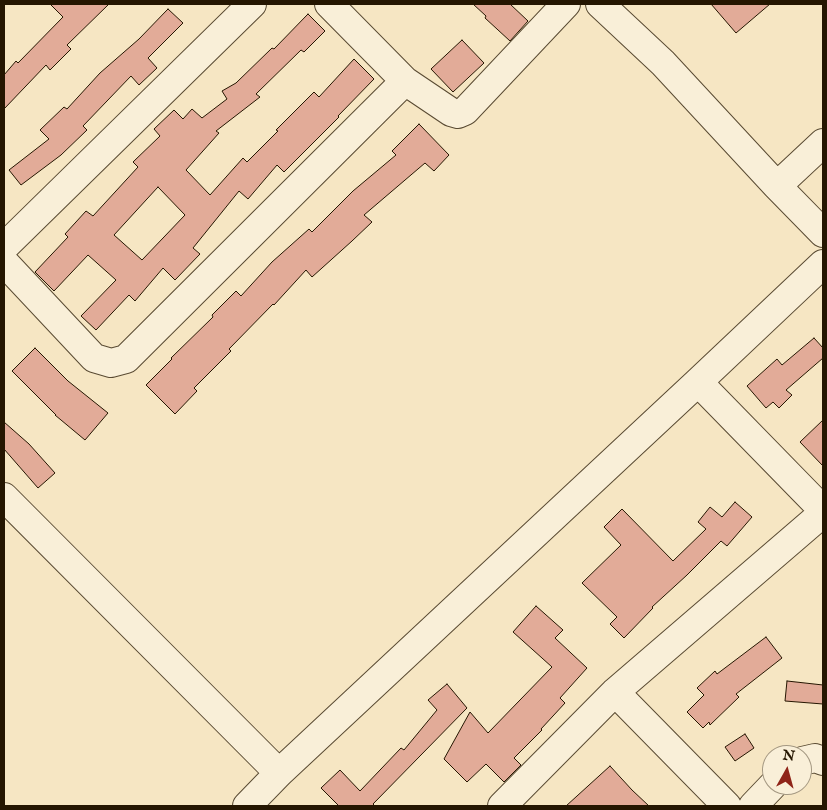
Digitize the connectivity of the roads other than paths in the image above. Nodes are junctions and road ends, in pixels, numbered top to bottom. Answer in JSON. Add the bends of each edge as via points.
{"nodes":[{"id":1,"x":252,"y":4,"type":"edge"},
{"id":2,"x":329,"y":4,"type":"edge"},
{"id":3,"x":566,"y":4,"type":"edge"},
{"id":4,"x":600,"y":4,"type":"edge"},
{"id":5,"x":405,"y":81,"type":"junction"},
{"id":6,"x":823,"y":142,"type":"edge"},
{"id":7,"x":778,"y":186,"type":"junction"},
{"id":8,"x":823,"y":232,"type":"edge"},
{"id":9,"x":4,"y":247,"type":"edge"},
{"id":10,"x":4,"y":262,"type":"edge"},
{"id":11,"x":823,"y":264,"type":"edge"},
{"id":12,"x":698,"y":382,"type":"junction"},
{"id":13,"x":4,"y":496,"type":"edge"},
{"id":14,"x":823,"y":512,"type":"edge"},
{"id":15,"x":615,"y":692,"type":"junction"},
{"id":16,"x":279,"y":773,"type":"junction"},
{"id":17,"x":763,"y":795,"type":"edge"},
{"id":18,"x":247,"y":806,"type":"edge"},
{"id":19,"x":502,"y":806,"type":"edge"},
{"id":20,"x":727,"y":806,"type":"edge"},
{"id":21,"x":753,"y":806,"type":"edge"}],
"edges":[{"from":1,"to":9,"type":"street"},
{"from":2,"to":5,"type":"street"},
{"from":3,"to":5,"type":"street","via":[[465,111],[451,112]]},
{"from":4,"to":7,"type":"street","via":[[663,63]]},
{"from":5,"to":10,"type":"street","via":[[126,359],[111,363],[94,358]]},
{"from":6,"to":7,"type":"street"},
{"from":7,"to":8,"type":"street"},
{"from":11,"to":12,"type":"street"},
{"from":12,"to":14,"type":"street"},
{"from":12,"to":16,"type":"street"},
{"from":13,"to":16,"type":"street"},
{"from":14,"to":15,"type":"street"},
{"from":15,"to":19,"type":"street"},
{"from":15,"to":20,"type":"street"},
{"from":16,"to":18,"type":"street"},
{"from":17,"to":21,"type":"street"}]}
